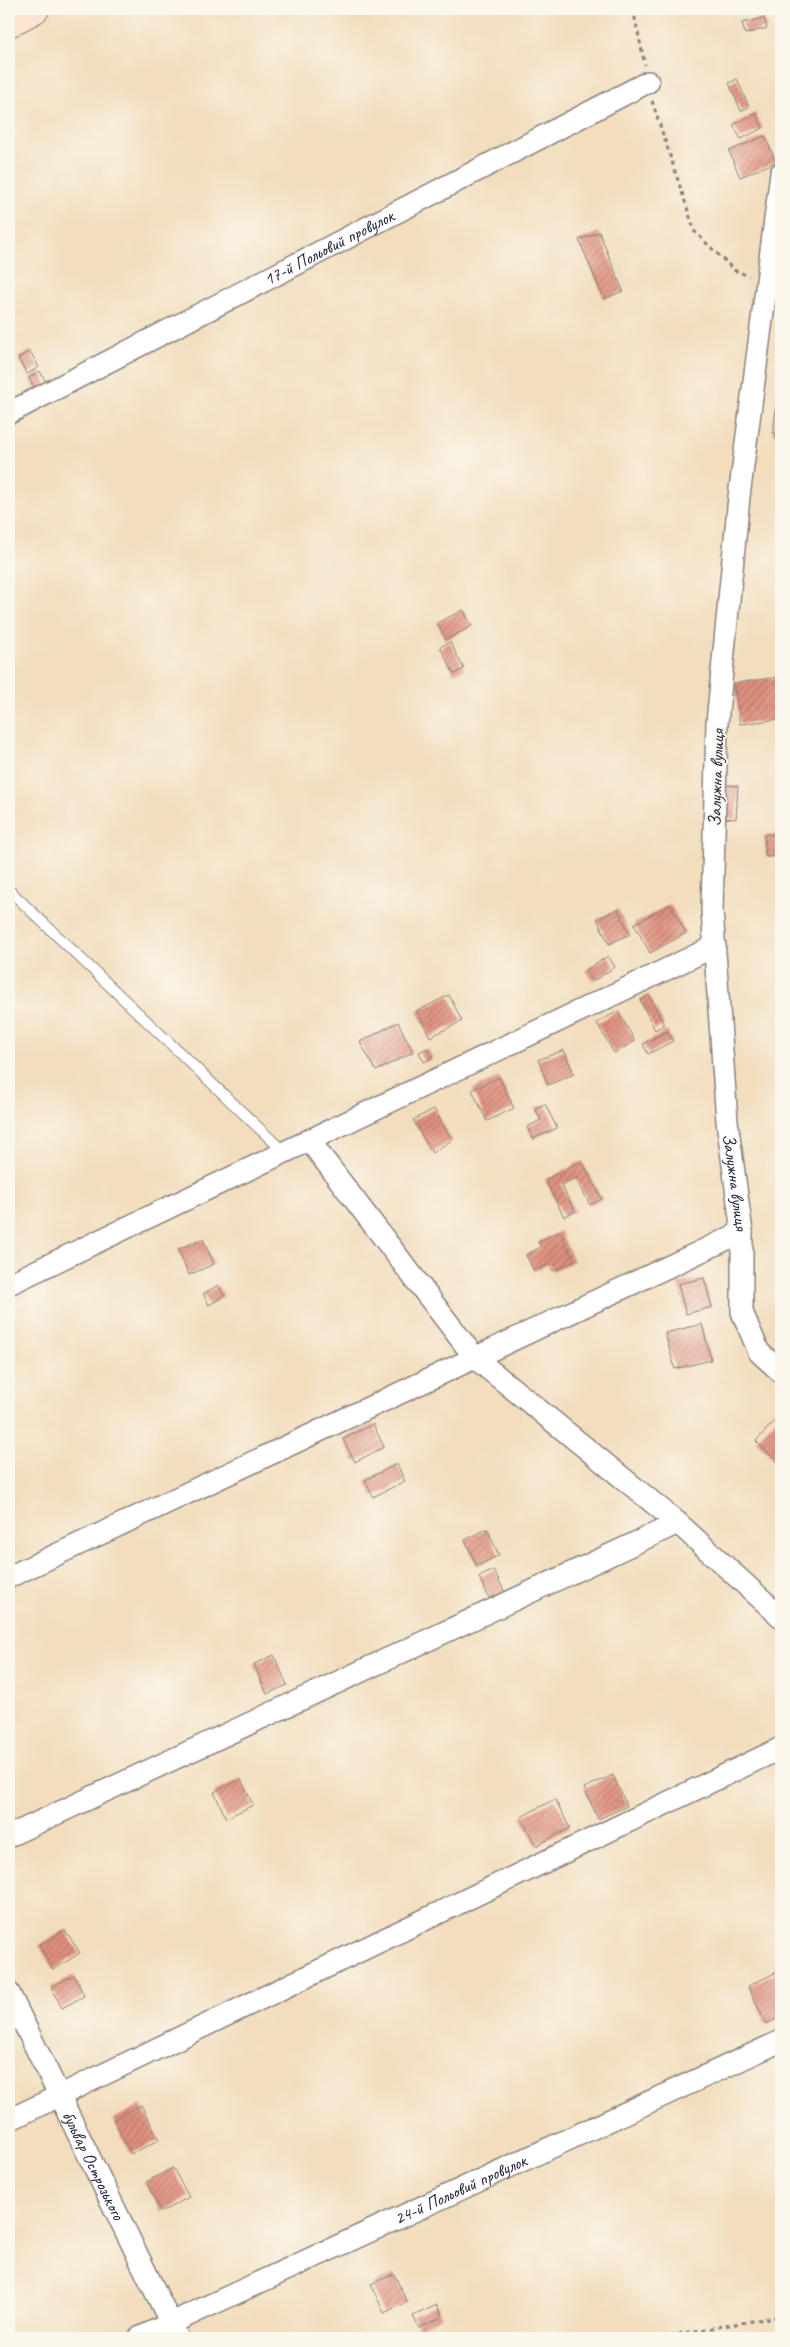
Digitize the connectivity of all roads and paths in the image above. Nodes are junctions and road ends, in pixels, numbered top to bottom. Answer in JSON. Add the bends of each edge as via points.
{"nodes":[{"id":1,"x":633,"y":9,"type":"edge"},
{"id":2,"x":648,"y":82,"type":"junction"},
{"id":3,"x":781,"y":173,"type":"edge"},
{"id":4,"x":766,"y":284,"type":"junction"},
{"id":5,"x":9,"y":413,"type":"edge"},
{"id":6,"x":9,"y":890,"type":"edge"},
{"id":7,"x":715,"y":946,"type":"junction"},
{"id":8,"x":309,"y":1140,"type":"junction"},
{"id":9,"x":284,"y":1152,"type":"junction"},
{"id":10,"x":742,"y":1232,"type":"junction"},
{"id":11,"x":9,"y":1284,"type":"edge"},
{"id":12,"x":759,"y":1352,"type":"junction"},
{"id":13,"x":781,"y":1356,"type":"edge"},
{"id":14,"x":475,"y":1358,"type":"junction"},
{"id":15,"x":781,"y":1372,"type":"edge"},
{"id":16,"x":678,"y":1523,"type":"junction"},
{"id":17,"x":9,"y":1578,"type":"edge"},
{"id":18,"x":781,"y":1617,"type":"edge"},
{"id":19,"x":781,"y":1748,"type":"edge"},
{"id":20,"x":9,"y":1836,"type":"edge"},
{"id":21,"x":9,"y":1993,"type":"edge"},
{"id":22,"x":781,"y":2041,"type":"edge"},
{"id":23,"x":59,"y":2095,"type":"junction"},
{"id":24,"x":9,"y":2120,"type":"edge"},
{"id":25,"x":781,"y":2316,"type":"edge"},
{"id":26,"x":174,"y":2331,"type":"edge"},
{"id":27,"x":139,"y":2338,"type":"edge"},
{"id":28,"x":655,"y":2338,"type":"edge"}],
"edges":[{"from":1,"to":2,"type":"path"},
{"from":2,"to":4,"type":"path","via":[[695,232],[734,270]]},
{"from":2,"to":5,"type":"street","name":"17-й Польовий провулок"},
{"from":3,"to":4,"type":"street","name":"Залужна вулиця"},
{"from":4,"to":7,"type":"street","name":"Залужна вулиця","via":[[739,497],[717,723],[712,910]]},
{"from":6,"to":9,"type":"lane"},
{"from":7,"to":8,"type":"street"},
{"from":7,"to":10,"type":"street","name":"Залужна вулиця","via":[[727,1121]]},
{"from":8,"to":9,"type":"street"},
{"from":8,"to":14,"type":"street"},
{"from":9,"to":11,"type":"street"},
{"from":10,"to":12,"type":"street","name":"Залужна вулиця","via":[[742,1312]]},
{"from":10,"to":14,"type":"street"},
{"from":12,"to":13,"type":"street"},
{"from":12,"to":15,"type":"street","name":"Залужна вулиця"},
{"from":14,"to":16,"type":"street"},
{"from":14,"to":17,"type":"street"},
{"from":16,"to":18,"type":"street"},
{"from":16,"to":20,"type":"street"},
{"from":19,"to":23,"type":"street"},
{"from":21,"to":23,"type":"street","name":"бульвар Острозького"},
{"from":22,"to":26,"type":"street","name":"24-й Польовий провулок"},
{"from":23,"to":24,"type":"street"},
{"from":23,"to":26,"type":"street","name":"бульвар Острозького"},
{"from":25,"to":28,"type":"path"},
{"from":26,"to":27,"type":"street","name":"24-й Польовий провулок"}]}
